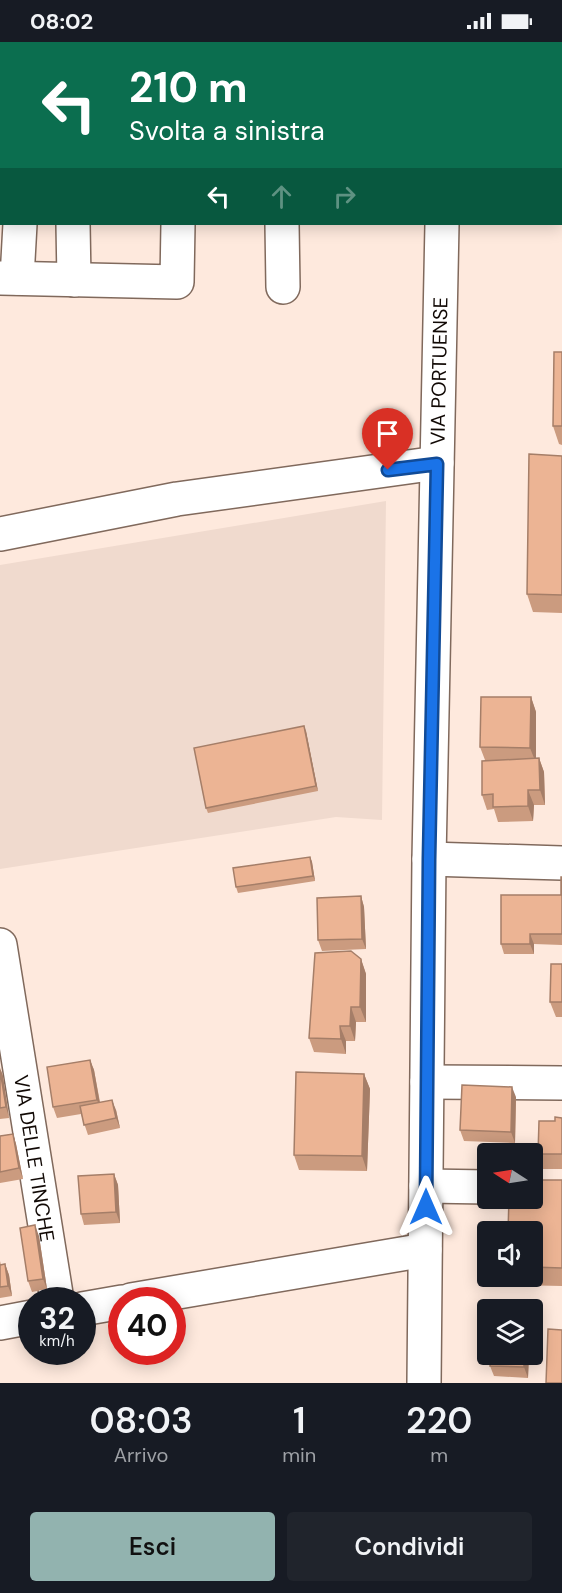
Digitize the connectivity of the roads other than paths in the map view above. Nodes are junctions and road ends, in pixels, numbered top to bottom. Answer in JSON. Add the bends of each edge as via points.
{"nodes":[{"id":1,"x":20,"y":225,"type":"edge"},
{"id":2,"x":73,"y":225,"type":"edge"},
{"id":3,"x":178,"y":225,"type":"edge"},
{"id":4,"x":282,"y":225,"type":"edge"},
{"id":5,"x":442,"y":225,"type":"edge"},
{"id":6,"x":8,"y":278,"type":"edge"},
{"id":7,"x":74,"y":280,"type":"junction"},
{"id":8,"x":283,"y":287,"type":"dead end"},
{"id":9,"x":437,"y":464,"type":"junction"},
{"id":10,"x":0,"y":534,"type":"edge"},
{"id":11,"x":429,"y":859,"type":"junction"},
{"id":12,"x":562,"y":863,"type":"edge"},
{"id":13,"x":0,"y":945,"type":"edge"},
{"id":14,"x":427,"y":1082,"type":"junction"},
{"id":15,"x":562,"y":1083,"type":"edge"},
{"id":16,"x":426,"y":1186,"type":"junction"},
{"id":17,"x":477,"y":1187,"type":"edge"},
{"id":18,"x":425,"y":1250,"type":"junction"},
{"id":19,"x":55,"y":1287,"type":"edge"},
{"id":20,"x":186,"y":1291,"type":"edge"},
{"id":21,"x":18,"y":1320,"type":"edge"},
{"id":22,"x":0,"y":1323,"type":"edge"},
{"id":23,"x":424,"y":1383,"type":"edge"}],
"edges":[{"from":1,"to":6,"type":"street"},
{"from":2,"to":7,"type":"street"},
{"from":3,"to":7,"type":"street","via":[[177,282]]},
{"from":4,"to":8,"type":"street"},
{"from":5,"to":9,"type":"street","name":"VIA PORTUENSE"},
{"from":6,"to":7,"type":"street"},
{"from":9,"to":10,"type":"street","via":[[177,499]]},
{"from":9,"to":11,"type":"street","name":"VIA PORTUENSE"},
{"from":11,"to":12,"type":"street"},
{"from":11,"to":14,"type":"street","name":"VIA PORTUENSE"},
{"from":13,"to":19,"type":"street","name":"VIA DELLE TINCHE"},
{"from":14,"to":15,"type":"street"},
{"from":14,"to":16,"type":"street","name":"VIA PORTUENSE"},
{"from":16,"to":17,"type":"street"},
{"from":16,"to":18,"type":"street","name":"VIA PORTUENSE"},
{"from":18,"to":20,"type":"street"},
{"from":18,"to":23,"type":"street","name":"VIA PORTUENSE"},
{"from":21,"to":22,"type":"street"}]}
